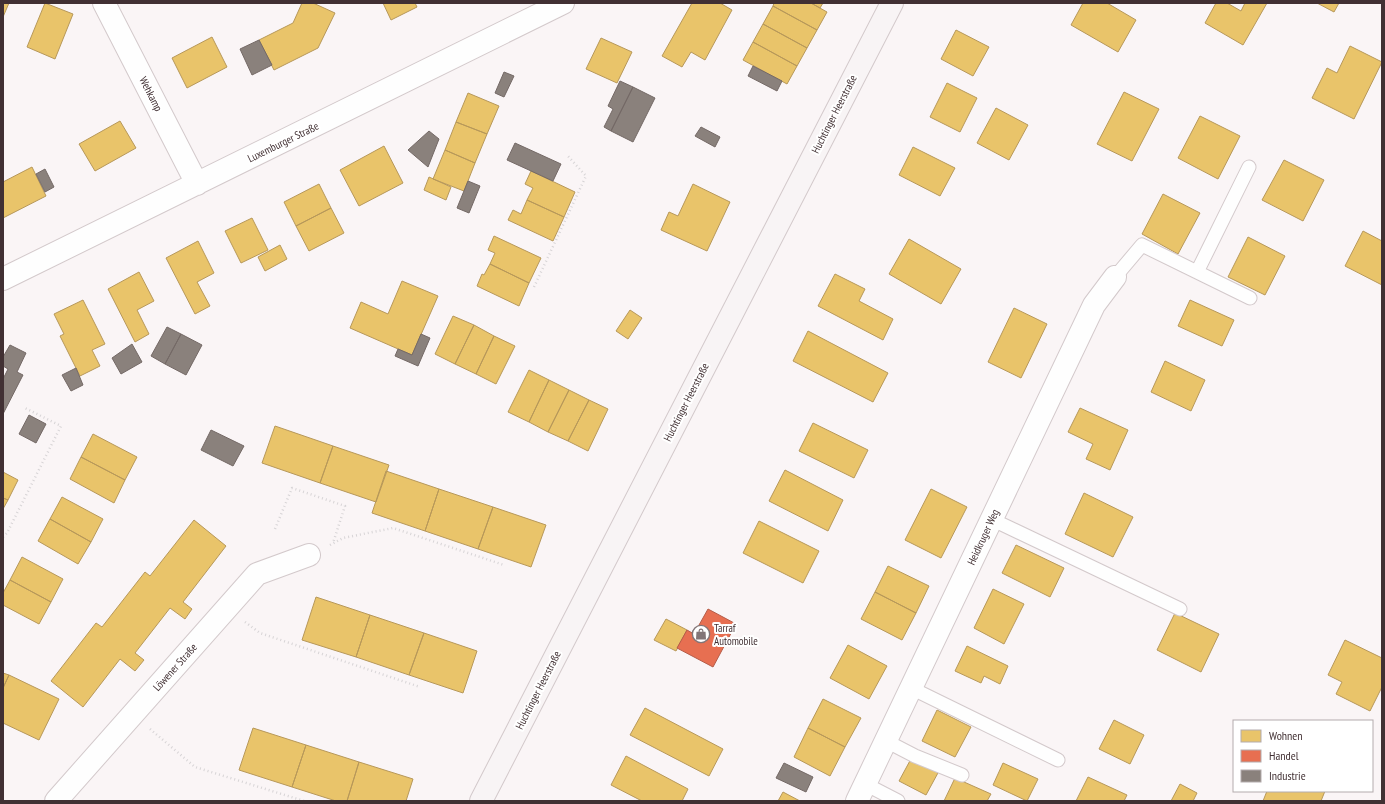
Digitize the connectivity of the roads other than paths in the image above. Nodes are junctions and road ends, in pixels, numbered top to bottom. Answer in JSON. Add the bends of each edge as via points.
{"nodes":[{"id":1,"x":104,"y":3,"type":"edge"},
{"id":2,"x":563,"y":3,"type":"edge"},
{"id":3,"x":892,"y":3,"type":"edge"},
{"id":4,"x":1250,"y":167,"type":"dead end"},
{"id":5,"x":197,"y":184,"type":"junction"},
{"id":6,"x":1197,"y":272,"type":"junction"},
{"id":7,"x":1115,"y":277,"type":"joint"},
{"id":8,"x":3,"y":279,"type":"edge"},
{"id":9,"x":1250,"y":298,"type":"dead end"},
{"id":10,"x":991,"y":519,"type":"junction"},
{"id":11,"x":310,"y":555,"type":"road end"},
{"id":12,"x":1180,"y":609,"type":"dead end"},
{"id":13,"x":911,"y":688,"type":"junction"},
{"id":14,"x":886,"y":741,"type":"junction"},
{"id":15,"x":1058,"y":760,"type":"dead end"},
{"id":16,"x":962,"y":775,"type":"dead end"},
{"id":17,"x":861,"y":792,"type":"edge"},
{"id":18,"x":56,"y":801,"type":"edge"},
{"id":19,"x":481,"y":801,"type":"edge"},
{"id":20,"x":898,"y":801,"type":"edge"}],
"edges":[{"from":1,"to":5,"type":"street","name":"Wehkamp"},
{"from":2,"to":5,"type":"street","name":"Luxemburger Straße"},
{"from":3,"to":19,"type":"main road","name":"Huchtinger Heerstraße"},
{"from":4,"to":6,"type":"lane"},
{"from":5,"to":8,"type":"street","name":"Luxemburger Straße"},
{"from":6,"to":7,"type":"lane","via":[[1142,245]]},
{"from":6,"to":9,"type":"lane"},
{"from":7,"to":10,"type":"street","name":"Heidkruger Weg","via":[[1094,304]]},
{"from":10,"to":12,"type":"lane"},
{"from":10,"to":13,"type":"street","name":"Heidkruger Weg"},
{"from":11,"to":18,"type":"street","name":"Löwener Straße","via":[[257,574]]},
{"from":13,"to":14,"type":"street","name":"Heidkruger Weg"},
{"from":13,"to":15,"type":"lane"},
{"from":14,"to":16,"type":"lane"},
{"from":14,"to":17,"type":"street","name":"Heidkruger Weg"},
{"from":17,"to":20,"type":"lane"}]}
